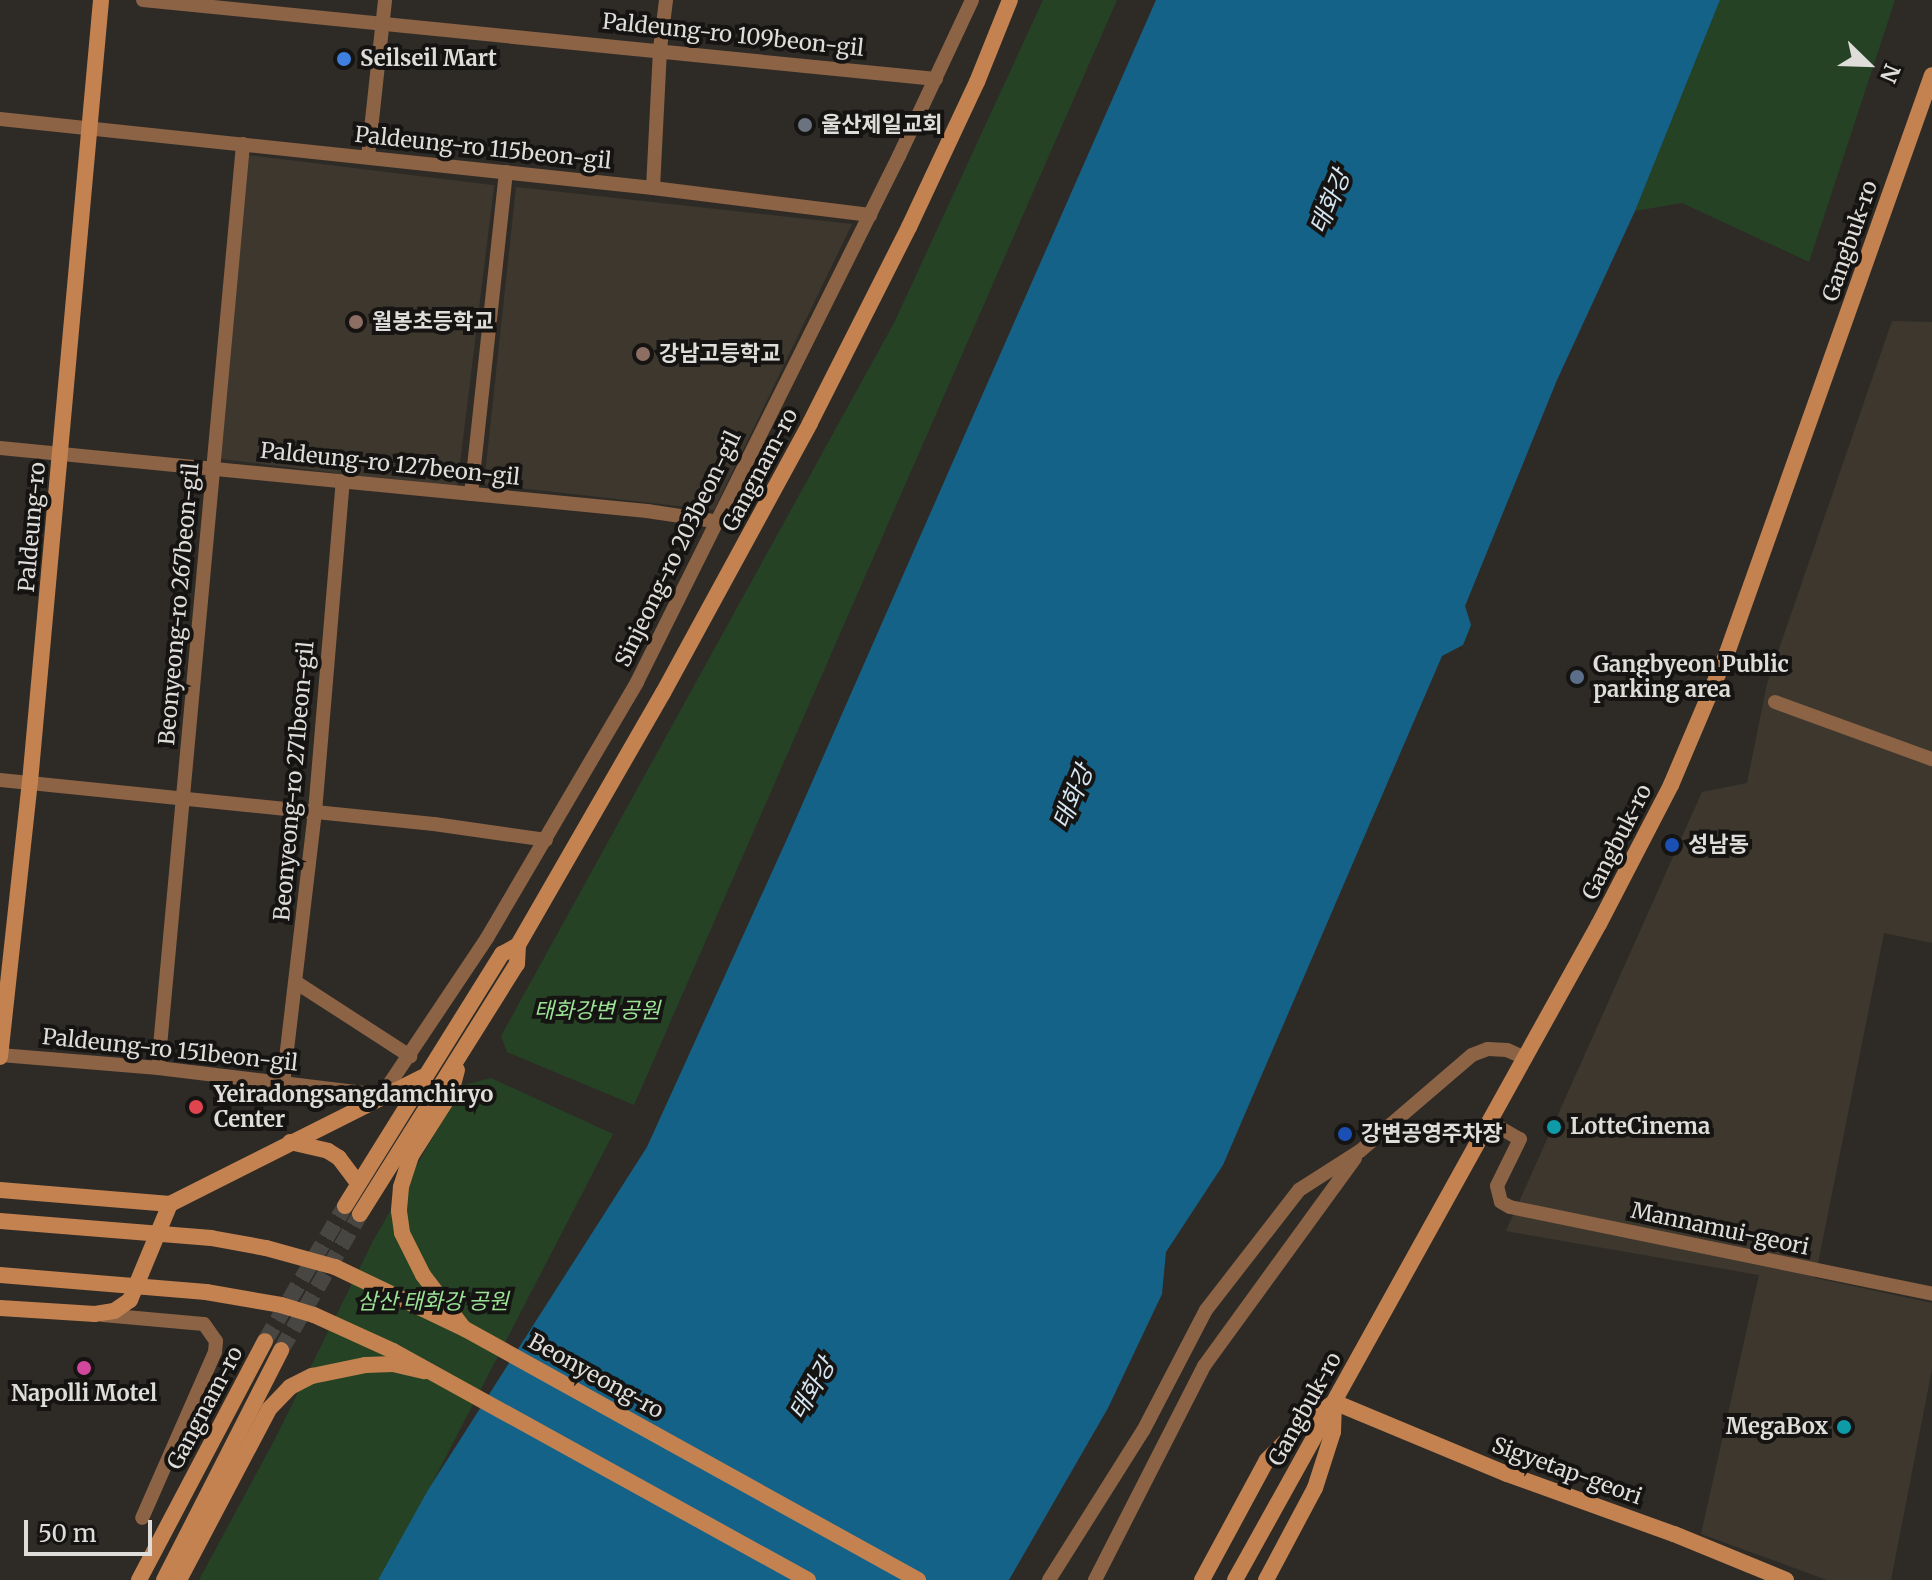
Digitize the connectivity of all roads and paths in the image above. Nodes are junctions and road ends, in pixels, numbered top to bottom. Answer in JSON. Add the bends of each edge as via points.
{"nodes":[{"id":1,"x":101,"y":0,"type":"edge"},
{"id":2,"x":143,"y":0,"type":"edge"},
{"id":3,"x":385,"y":0,"type":"edge"},
{"id":4,"x":666,"y":0,"type":"edge"},
{"id":5,"x":972,"y":0,"type":"edge"},
{"id":6,"x":1010,"y":0,"type":"edge"},
{"id":7,"x":382,"y":23,"type":"junction"},
{"id":8,"x":660,"y":49,"type":"junction"},
{"id":9,"x":1932,"y":75,"type":"edge"},
{"id":10,"x":936,"y":79,"type":"junction"},
{"id":11,"x":0,"y":119,"type":"edge"},
{"id":12,"x":91,"y":127,"type":"junction"},
{"id":13,"x":243,"y":144,"type":"junction"},
{"id":14,"x":368,"y":157,"type":"junction"},
{"id":15,"x":506,"y":172,"type":"junction"},
{"id":16,"x":653,"y":188,"type":"junction"},
{"id":17,"x":870,"y":215,"type":"junction"},
{"id":18,"x":0,"y":448,"type":"edge"},
{"id":19,"x":61,"y":454,"type":"junction"},
{"id":20,"x":213,"y":469,"type":"junction"},
{"id":21,"x":343,"y":482,"type":"junction"},
{"id":22,"x":471,"y":494,"type":"junction"},
{"id":23,"x":714,"y":521,"type":"junction"},
{"id":24,"x":1775,"y":702,"type":"dead end"},
{"id":25,"x":1932,"y":759,"type":"edge"},
{"id":26,"x":0,"y":780,"type":"edge"},
{"id":27,"x":30,"y":782,"type":"junction"},
{"id":28,"x":183,"y":798,"type":"junction"},
{"id":29,"x":315,"y":812,"type":"junction"},
{"id":30,"x":546,"y":840,"type":"junction"},
{"id":31,"x":518,"y":945,"type":"junction"},
{"id":32,"x":297,"y":983,"type":"junction"},
{"id":33,"x":0,"y":1056,"type":"edge"},
{"id":34,"x":410,"y":1056,"type":"junction"},
{"id":35,"x":469,"y":1056,"type":"junction"},
{"id":36,"x":1525,"y":1058,"type":"junction"},
{"id":37,"x":158,"y":1068,"type":"junction"},
{"id":38,"x":452,"y":1069,"type":"junction"},
{"id":39,"x":423,"y":1077,"type":"junction"},
{"id":40,"x":283,"y":1084,"type":"junction"},
{"id":41,"x":382,"y":1095,"type":"junction"},
{"id":42,"x":1490,"y":1122,"type":"junction"},
{"id":43,"x":290,"y":1142,"type":"junction"},
{"id":44,"x":1360,"y":1151,"type":"junction"},
{"id":45,"x":358,"y":1183,"type":"junction"},
{"id":46,"x":0,"y":1190,"type":"edge"},
{"id":47,"x":170,"y":1204,"type":"junction"},
{"id":48,"x":345,"y":1206,"type":"tunnel mouth"},
{"id":49,"x":360,"y":1214,"type":"tunnel mouth"},
{"id":50,"x":0,"y":1221,"type":"edge"},
{"id":51,"x":0,"y":1275,"type":"edge"},
{"id":52,"x":1932,"y":1294,"type":"edge"},
{"id":53,"x":0,"y":1308,"type":"edge"},
{"id":54,"x":95,"y":1314,"type":"junction"},
{"id":55,"x":465,"y":1329,"type":"junction"},
{"id":56,"x":265,"y":1341,"type":"tunnel mouth"},
{"id":57,"x":281,"y":1350,"type":"tunnel mouth"},
{"id":58,"x":437,"y":1375,"type":"junction"},
{"id":59,"x":1334,"y":1402,"type":"junction"},
{"id":60,"x":142,"y":1518,"type":"dead end"},
{"id":61,"x":139,"y":1580,"type":"edge"},
{"id":62,"x":164,"y":1580,"type":"edge"},
{"id":63,"x":179,"y":1580,"type":"edge"},
{"id":64,"x":808,"y":1580,"type":"edge"},
{"id":65,"x":918,"y":1580,"type":"edge"},
{"id":66,"x":1049,"y":1580,"type":"edge"},
{"id":67,"x":1095,"y":1580,"type":"edge"},
{"id":68,"x":1202,"y":1580,"type":"edge"},
{"id":69,"x":1235,"y":1580,"type":"edge"},
{"id":70,"x":1266,"y":1580,"type":"edge"},
{"id":71,"x":1786,"y":1580,"type":"edge"}],
"edges":[{"from":1,"to":12,"type":"main road","name":"Paldeung-ro"},
{"from":2,"to":7,"type":"street","name":"Paldeung-ro 109beon-gil"},
{"from":3,"to":7,"type":"street"},
{"from":4,"to":8,"type":"street"},
{"from":5,"to":10,"type":"street","name":"Sinjeong-ro 203beon-gil"},
{"from":6,"to":31,"type":"main road","name":"Gangnam-ro","via":[[909,227],[810,423],[656,707]]},
{"from":7,"to":8,"type":"street","name":"Paldeung-ro 109beon-gil"},
{"from":7,"to":14,"type":"street"},
{"from":8,"to":10,"type":"street","name":"Paldeung-ro 109beon-gil"},
{"from":8,"to":16,"type":"street"},
{"from":9,"to":36,"type":"main road","name":"Gangbuk-ro","via":[[1701,718],[1638,851]]},
{"from":10,"to":17,"type":"street","name":"Sinjeong-ro 203beon-gil"},
{"from":11,"to":12,"type":"street","name":"Paldeung-ro 115beon-gil"},
{"from":12,"to":13,"type":"street","name":"Paldeung-ro 115beon-gil"},
{"from":12,"to":19,"type":"main road","name":"Paldeung-ro"},
{"from":13,"to":14,"type":"street","name":"Paldeung-ro 115beon-gil"},
{"from":13,"to":20,"type":"street","name":"Beonyeong-ro 267beon-gil"},
{"from":14,"to":15,"type":"street","name":"Paldeung-ro 115beon-gil"},
{"from":15,"to":16,"type":"street","name":"Paldeung-ro 115beon-gil"},
{"from":15,"to":22,"type":"street"},
{"from":16,"to":17,"type":"street","name":"Paldeung-ro 115beon-gil"},
{"from":17,"to":23,"type":"street","name":"Sinjeong-ro 203beon-gil"},
{"from":18,"to":19,"type":"street","name":"Paldeung-ro 127beon-gil"},
{"from":19,"to":20,"type":"street","name":"Paldeung-ro 127beon-gil"},
{"from":19,"to":27,"type":"main road","name":"Paldeung-ro"},
{"from":20,"to":21,"type":"street","name":"Paldeung-ro 127beon-gil"},
{"from":20,"to":28,"type":"street","name":"Beonyeong-ro 267beon-gil"},
{"from":21,"to":22,"type":"street","name":"Paldeung-ro 127beon-gil"},
{"from":21,"to":29,"type":"street","name":"Beonyeong-ro 271beon-gil"},
{"from":22,"to":23,"type":"street","name":"Paldeung-ro 127beon-gil"},
{"from":23,"to":30,"type":"street","name":"Sinjeong-ro 203beon-gil","via":[[637,682]]},
{"from":24,"to":25,"type":"street"},
{"from":26,"to":27,"type":"street"},
{"from":27,"to":28,"type":"street"},
{"from":27,"to":33,"type":"main road","name":"Paldeung-ro"},
{"from":28,"to":29,"type":"street"},
{"from":28,"to":37,"type":"street","name":"Beonyeong-ro 267beon-gil"},
{"from":29,"to":30,"type":"street"},
{"from":29,"to":32,"type":"street","name":"Beonyeong-ro 271beon-gil"},
{"from":30,"to":34,"type":"street","name":"Sinjeong-ro 203beon-gil"},
{"from":31,"to":35,"type":"main road","name":"Gangnam-ro","via":[[517,964]]},
{"from":31,"to":39,"type":"main road","name":"Gangnam-ro","via":[[502,954]]},
{"from":32,"to":34,"type":"street"},
{"from":32,"to":40,"type":"street","name":"Beonyeong-ro 271beon-gil"},
{"from":33,"to":37,"type":"street","name":"Paldeung-ro 151beon-gil"},
{"from":34,"to":41,"type":"street","name":"Sinjeong-ro 203beon-gil"},
{"from":35,"to":38,"type":"main road","name":"Gangnam-ro"},
{"from":35,"to":55,"type":"main road","via":[[411,1156],[399,1211],[411,1254],[434,1294]]},
{"from":36,"to":42,"type":"main road","name":"Gangbuk-ro"},
{"from":36,"to":44,"type":"street","via":[[1507,1050],[1472,1055]]},
{"from":37,"to":40,"type":"street","name":"Paldeung-ro 151beon-gil"},
{"from":38,"to":39,"type":"main road"},
{"from":38,"to":49,"type":"main road","name":"Gangnam-ro"},
{"from":39,"to":41,"type":"main road"},
{"from":39,"to":45,"type":"main road","name":"Gangnam-ro"},
{"from":40,"to":41,"type":"street","name":"Paldeung-ro 151beon-gil"},
{"from":41,"to":43,"type":"main road"},
{"from":42,"to":52,"type":"street","name":"Mannamui-geori","via":[[1520,1139],[1497,1186],[1501,1202]]},
{"from":42,"to":59,"type":"main road","name":"Gangbuk-ro"},
{"from":43,"to":45,"type":"main road","via":[[328,1151]]},
{"from":43,"to":47,"type":"main road"},
{"from":44,"to":66,"type":"street","via":[[1299,1190],[1206,1310],[1143,1431]]},
{"from":44,"to":67,"type":"street","via":[[1204,1366]]},
{"from":45,"to":48,"type":"main road","name":"Gangnam-ro"},
{"from":46,"to":47,"type":"main road"},
{"from":47,"to":54,"type":"main road","via":[[130,1300],[114,1311]]},
{"from":50,"to":55,"type":"main road","name":"Beonyeong-ro","bridge":true,"via":[[211,1238],[279,1251],[335,1267]]},
{"from":51,"to":58,"type":"main road","bridge":true,"via":[[206,1292],[281,1305],[340,1326]]},
{"from":53,"to":54,"type":"main road"},
{"from":54,"to":60,"type":"street","via":[[204,1324],[216,1341]]},
{"from":55,"to":65,"type":"main road","name":"Beonyeong-ro","bridge":true},
{"from":56,"to":61,"type":"main road","name":"Gangnam-ro"},
{"from":57,"to":62,"type":"main road","name":"Gangnam-ro"},
{"from":58,"to":63,"type":"main road","bridge":true,"via":[[393,1364],[337,1369],[290,1387],[269,1409]]},
{"from":58,"to":64,"type":"main road","bridge":true},
{"from":59,"to":68,"type":"main road","via":[[1307,1420],[1267,1460]]},
{"from":59,"to":69,"type":"main road","name":"Gangbuk-ro"},
{"from":59,"to":70,"type":"main road","via":[[1333,1432],[1315,1488]]},
{"from":59,"to":71,"type":"main road","name":"Sigyetap-geori"}]}
